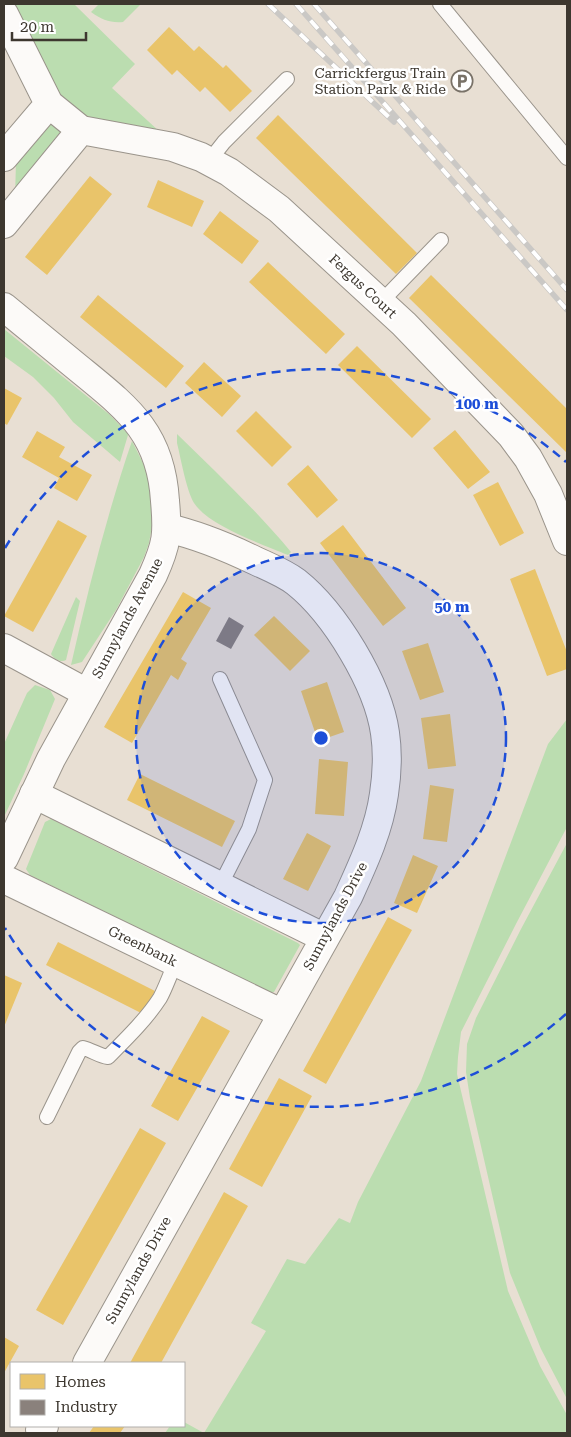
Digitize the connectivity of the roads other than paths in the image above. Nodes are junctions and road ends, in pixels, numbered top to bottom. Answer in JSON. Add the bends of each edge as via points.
{"nodes":[{"id":1,"x":440,"y":4,"type":"edge"},
{"id":2,"x":4,"y":14,"type":"edge"},
{"id":3,"x":287,"y":79,"type":"dead end"},
{"id":4,"x":49,"y":104,"type":"junction"},
{"id":5,"x":81,"y":130,"type":"junction"},
{"id":6,"x":4,"y":157,"type":"edge"},
{"id":7,"x":567,"y":158,"type":"edge"},
{"id":8,"x":209,"y":161,"type":"junction"},
{"id":9,"x":4,"y":224,"type":"edge"},
{"id":10,"x":441,"y":240,"type":"dead end"},
{"id":11,"x":380,"y":302,"type":"junction"},
{"id":12,"x":4,"y":307,"type":"edge"},
{"id":13,"x":167,"y":528,"type":"junction"},
{"id":14,"x":567,"y":541,"type":"edge"},
{"id":15,"x":4,"y":648,"type":"edge"},
{"id":16,"x":220,"y":679,"type":"dead end"},
{"id":17,"x":87,"y":693,"type":"junction"},
{"id":18,"x":34,"y":794,"type":"junction"},
{"id":19,"x":4,"y":858,"type":"edge"},
{"id":20,"x":4,"y":879,"type":"edge"},
{"id":21,"x":220,"y":886,"type":"junction"},
{"id":22,"x":325,"y":938,"type":"junction"},
{"id":23,"x":176,"y":962,"type":"junction"},
{"id":24,"x":282,"y":1013,"type":"junction"},
{"id":25,"x":47,"y":1117,"type":"dead end"},
{"id":26,"x":87,"y":1362,"type":"edge"}],
"edges":[{"from":1,"to":7,"type":"lane"},
{"from":2,"to":4,"type":"street"},
{"from":3,"to":8,"type":"lane"},
{"from":4,"to":5,"type":"street"},
{"from":4,"to":6,"type":"street"},
{"from":5,"to":8,"type":"street","name":"Fergus Court","via":[[174,147]]},
{"from":5,"to":9,"type":"street"},
{"from":8,"to":11,"type":"street","name":"Fergus Court","via":[[279,209]]},
{"from":10,"to":11,"type":"lane"},
{"from":11,"to":14,"type":"street","name":"Fergus Court","via":[[511,435],[548,494]]},
{"from":12,"to":13,"type":"street","name":"Sunnylands Avenue","via":[[115,397],[141,425],[162,470]]},
{"from":13,"to":17,"type":"street","name":"Sunnylands Avenue","via":[[166,542],[153,575]]},
{"from":13,"to":22,"type":"street","name":"Sunnylands Drive","via":[[231,549],[296,582],[339,629],[377,704],[385,733],[386,753],[380,814],[363,864]]},
{"from":15,"to":17,"type":"street"},
{"from":16,"to":21,"type":"lane","via":[[265,780],[249,829]]},
{"from":17,"to":18,"type":"street","name":"Sunnylands Avenue"},
{"from":18,"to":19,"type":"street","name":"Sunnylands Avenue"},
{"from":18,"to":21,"type":"street"},
{"from":20,"to":23,"type":"street","name":"Greenbank"},
{"from":21,"to":22,"type":"street"},
{"from":22,"to":24,"type":"street","name":"Sunnylands Drive"},
{"from":23,"to":24,"type":"street","name":"Greenbank"},
{"from":23,"to":25,"type":"lane","via":[[161,996],[144,1020],[112,1054],[102,1056],[83,1048],[79,1052]]},
{"from":24,"to":26,"type":"street","name":"Sunnylands Drive"}]}
